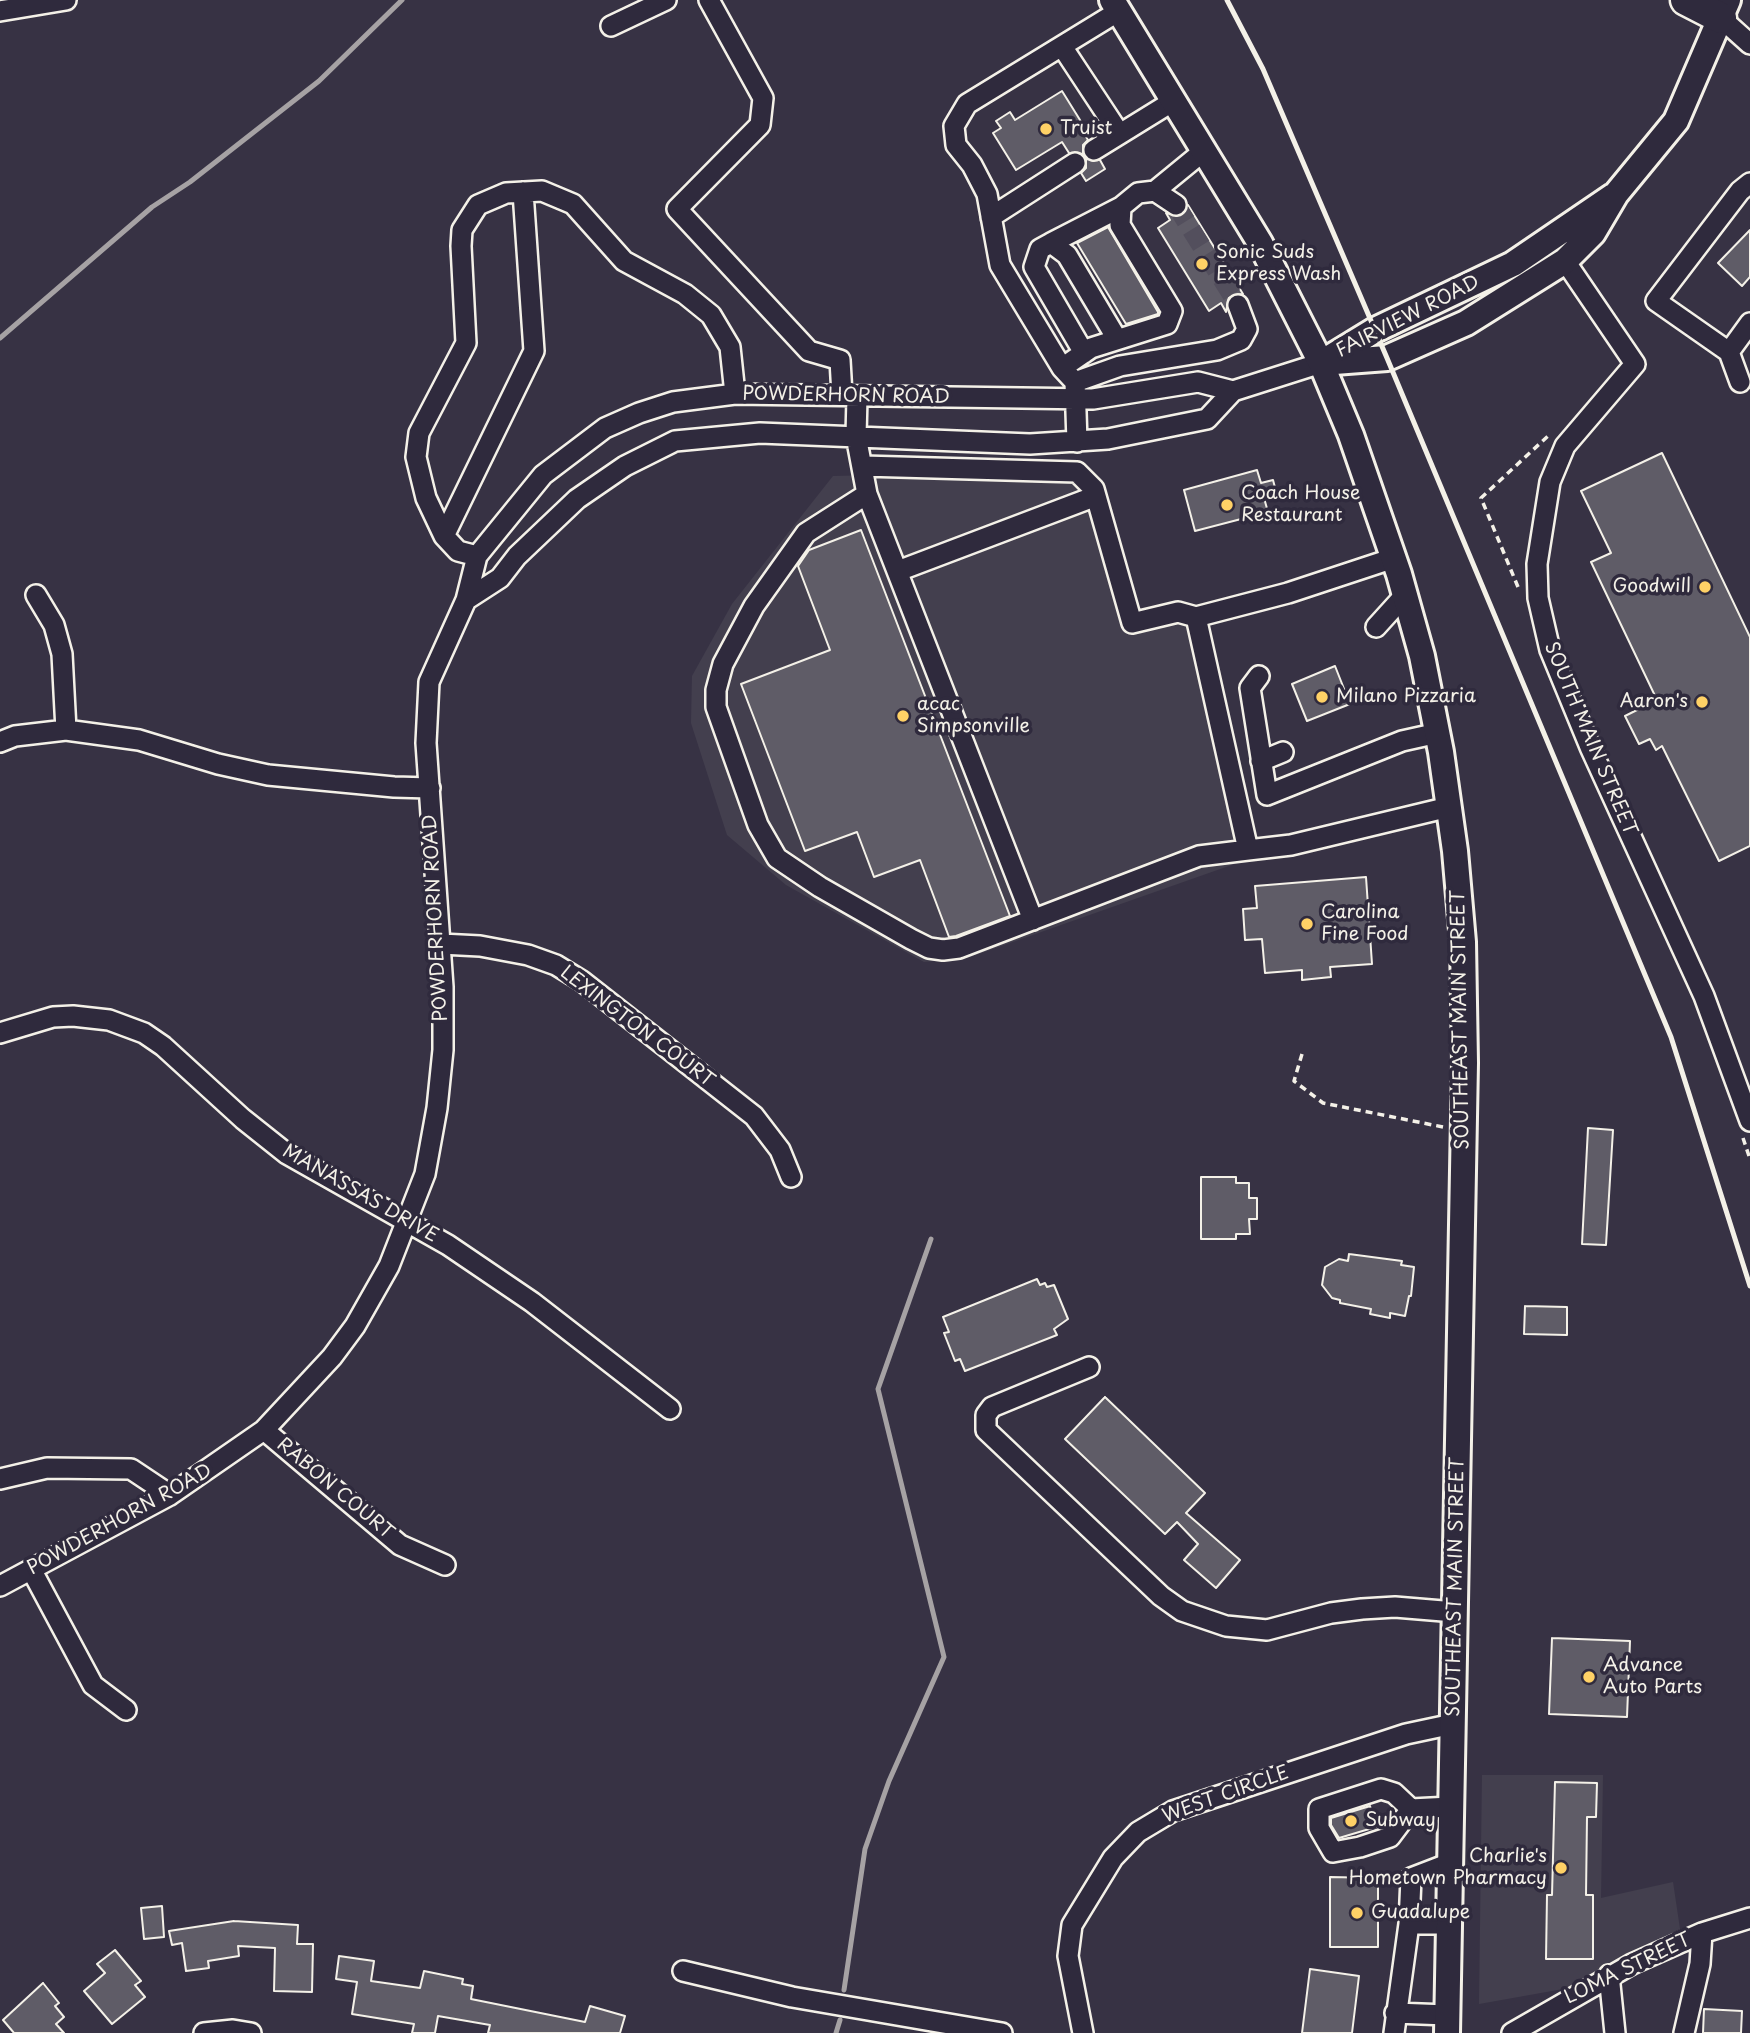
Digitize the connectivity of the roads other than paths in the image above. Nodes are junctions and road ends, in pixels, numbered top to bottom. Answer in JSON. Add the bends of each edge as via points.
{"nodes":[{"id":1,"x":66,"y":0,"type":"edge"},
{"id":2,"x":666,"y":0,"type":"edge"},
{"id":3,"x":709,"y":0,"type":"edge"},
{"id":4,"x":1686,"y":0,"type":"edge"},
{"id":5,"x":1116,"y":5,"type":"edge"},
{"id":6,"x":1724,"y":9,"type":"edge"},
{"id":7,"x":0,"y":11,"type":"edge"},
{"id":8,"x":611,"y":26,"type":"dead end"},
{"id":9,"x":1750,"y":44,"type":"edge"},
{"id":10,"x":1063,"y":47,"type":"junction"},
{"id":11,"x":1174,"y":100,"type":"junction"},
{"id":12,"x":1119,"y":133,"type":"junction"},
{"id":13,"x":1094,"y":150,"type":"dead end"},
{"id":14,"x":1205,"y":150,"type":"junction"},
{"id":15,"x":1075,"y":163,"type":"dead end"},
{"id":16,"x":1750,"y":183,"type":"edge"},
{"id":17,"x":1155,"y":191,"type":"junction"},
{"id":18,"x":523,"y":192,"type":"junction"},
{"id":19,"x":1616,"y":194,"type":"junction"},
{"id":20,"x":1176,"y":205,"type":"tunnel mouth"},
{"id":21,"x":1121,"y":207,"type":"junction"},
{"id":22,"x":991,"y":217,"type":"junction"},
{"id":23,"x":1051,"y":243,"type":"junction"},
{"id":24,"x":1565,"y":261,"type":"junction"},
{"id":25,"x":1238,"y":305,"type":"tunnel mouth"},
{"id":26,"x":1750,"y":323,"type":"edge"},
{"id":27,"x":1117,"y":339,"type":"junction"},
{"id":28,"x":1729,"y":352,"type":"junction"},
{"id":29,"x":1084,"y":353,"type":"junction"},
{"id":30,"x":1321,"y":363,"type":"junction"},
{"id":31,"x":1740,"y":382,"type":"dead end"},
{"id":32,"x":1071,"y":383,"type":"junction"},
{"id":33,"x":1233,"y":391,"type":"junction"},
{"id":34,"x":734,"y":394,"type":"junction"},
{"id":35,"x":850,"y":396,"type":"junction"},
{"id":36,"x":856,"y":436,"type":"junction"},
{"id":37,"x":1077,"y":442,"type":"junction"},
{"id":38,"x":863,"y":466,"type":"junction"},
{"id":39,"x":867,"y":494,"type":"junction"},
{"id":40,"x":1096,"y":496,"type":"junction"},
{"id":41,"x":444,"y":536,"type":"junction"},
{"id":42,"x":477,"y":556,"type":"junction"},
{"id":43,"x":1394,"y":558,"type":"junction"},
{"id":44,"x":898,"y":571,"type":"junction"},
{"id":45,"x":36,"y":595,"type":"dead end"},
{"id":46,"x":1405,"y":595,"type":"junction"},
{"id":47,"x":466,"y":600,"type":"junction"},
{"id":48,"x":1196,"y":617,"type":"junction"},
{"id":49,"x":1376,"y":626,"type":"dead end"},
{"id":50,"x":1259,"y":676,"type":"dead end"},
{"id":51,"x":66,"y":730,"type":"junction"},
{"id":52,"x":1437,"y":733,"type":"junction"},
{"id":53,"x":0,"y":742,"type":"edge"},
{"id":54,"x":1283,"y":752,"type":"dead end"},
{"id":55,"x":1261,"y":761,"type":"junction"},
{"id":56,"x":430,"y":788,"type":"junction"},
{"id":57,"x":1449,"y":807,"type":"junction"},
{"id":58,"x":1248,"y":850,"type":"junction"},
{"id":59,"x":1033,"y":920,"type":"junction"},
{"id":60,"x":441,"y":944,"type":"junction"},
{"id":61,"x":0,"y":1033,"type":"edge"},
{"id":62,"x":1750,"y":1121,"type":"edge"},
{"id":63,"x":791,"y":1177,"type":"dead end"},
{"id":64,"x":406,"y":1222,"type":"junction"},
{"id":65,"x":1089,"y":1367,"type":"dead end"},
{"id":66,"x":670,"y":1409,"type":"dead end"},
{"id":67,"x":264,"y":1430,"type":"junction"},
{"id":68,"x":0,"y":1479,"type":"edge"},
{"id":69,"x":170,"y":1495,"type":"junction"},
{"id":70,"x":445,"y":1564,"type":"dead end"},
{"id":71,"x":32,"y":1570,"type":"junction"},
{"id":72,"x":0,"y":1586,"type":"edge"},
{"id":73,"x":1455,"y":1612,"type":"junction"},
{"id":74,"x":126,"y":1710,"type":"dead end"},
{"id":75,"x":1453,"y":1724,"type":"junction"},
{"id":76,"x":1451,"y":1807,"type":"junction"},
{"id":77,"x":1411,"y":1809,"type":"junction"},
{"id":78,"x":1450,"y":1863,"type":"junction"},
{"id":79,"x":1750,"y":1918,"type":"edge"},
{"id":80,"x":1409,"y":1924,"type":"junction"},
{"id":81,"x":1449,"y":1924,"type":"junction"},
{"id":82,"x":1702,"y":1933,"type":"junction"},
{"id":83,"x":683,"y":1971,"type":"dead end"},
{"id":84,"x":1609,"y":1975,"type":"junction"},
{"id":85,"x":1394,"y":2023,"type":"edge"},
{"id":86,"x":1447,"y":2024,"type":"edge"},
{"id":87,"x":1520,"y":2030,"type":"edge"},
{"id":88,"x":204,"y":2033,"type":"edge"},
{"id":89,"x":250,"y":2033,"type":"edge"},
{"id":90,"x":1002,"y":2033,"type":"edge"},
{"id":91,"x":1083,"y":2033,"type":"edge"},
{"id":92,"x":1615,"y":2033,"type":"edge"},
{"id":93,"x":1684,"y":2033,"type":"edge"}],
"edges":[{"from":1,"to":7,"type":"street"},
{"from":2,"to":8,"type":"street"},
{"from":3,"to":35,"type":"street","via":[[763,98],[760,125],[677,209],[809,351],[840,360]]},
{"from":4,"to":6,"type":"highway"},
{"from":5,"to":10,"type":"street"},
{"from":5,"to":11,"type":"main road","name":"SOUTHEAST MAIN STREET"},
{"from":6,"to":9,"type":"street"},
{"from":6,"to":19,"type":"main road","name":"FAIRVIEW ROAD","via":[[1676,121]]},
{"from":10,"to":12,"type":"street"},
{"from":10,"to":22,"type":"street","via":[[967,104],[954,125],[956,145],[987,194]]},
{"from":11,"to":12,"type":"street"},
{"from":11,"to":14,"type":"main road","name":"SOUTHEAST MAIN STREET"},
{"from":12,"to":13,"type":"street"},
{"from":14,"to":17,"type":"street"},
{"from":14,"to":30,"type":"main road","name":"SOUTHEAST MAIN STREET","via":[[1260,243]]},
{"from":15,"to":22,"type":"street"},
{"from":16,"to":28,"type":"street","via":[[1656,301]]},
{"from":17,"to":20,"type":"street"},
{"from":17,"to":21,"type":"street","via":[[1138,193]]},
{"from":18,"to":34,"type":"street","via":[[541,191],[573,204],[624,261],[685,294],[710,315],[730,347]]},
{"from":18,"to":41,"type":"street","via":[[534,351]]},
{"from":18,"to":41,"type":"street","via":[[506,193],[478,205],[462,230],[466,343],[419,433],[416,457],[426,498]]},
{"from":19,"to":24,"type":"main road","name":"FAIRVIEW ROAD","via":[[1593,233]]},
{"from":19,"to":30,"type":"main road","name":"FAIRVIEW ROAD","via":[[1513,264],[1375,330]]},
{"from":21,"to":23,"type":"street"},
{"from":21,"to":27,"type":"street","via":[[1121,225],[1172,311],[1167,324]]},
{"from":22,"to":32,"type":"street","via":[[1000,265]]},
{"from":23,"to":27,"type":"street","via":[[1067,255]]},
{"from":23,"to":29,"type":"street","via":[[1040,249],[1034,267]]},
{"from":24,"to":30,"type":"main road","name":"FAIRVIEW ROAD","via":[[1466,323],[1387,358]]},
{"from":24,"to":62,"type":"street","name":"SOUTH MAIN STREET","via":[[1635,364],[1565,446],[1550,482],[1537,564],[1538,598],[1550,650],[1704,996]]},
{"from":25,"to":32,"type":"street","via":[[1247,330],[1241,340],[1217,350],[1120,366]]},
{"from":26,"to":28,"type":"street"},
{"from":27,"to":29,"type":"street"},
{"from":28,"to":31,"type":"street"},
{"from":29,"to":32,"type":"street"},
{"from":30,"to":33,"type":"street","name":"POWDERHORN ROAD"},
{"from":30,"to":43,"type":"main road","name":"SOUTHEAST MAIN STREET"},
{"from":32,"to":33,"type":"street","name":"POWDERHORN ROAD","via":[[1158,391],[1198,382]]},
{"from":32,"to":35,"type":"street","name":"POWDERHORN ROAD"},
{"from":32,"to":37,"type":"street"},
{"from":33,"to":37,"type":"street","name":"POWDERHORN ROAD","via":[[1207,419]]},
{"from":34,"to":35,"type":"street","name":"POWDERHORN ROAD"},
{"from":34,"to":42,"type":"street","name":"POWDERHORN ROAD","via":[[673,402],[605,428],[543,475]]},
{"from":35,"to":36,"type":"street"},
{"from":36,"to":37,"type":"street","name":"POWDERHORN ROAD"},
{"from":36,"to":38,"type":"street"},
{"from":36,"to":47,"type":"street","name":"POWDERHORN ROAD","via":[[760,433],[675,441],[625,466],[577,499],[500,578]]},
{"from":38,"to":39,"type":"street"},
{"from":38,"to":40,"type":"street","via":[[1077,472]]},
{"from":39,"to":44,"type":"street"},
{"from":39,"to":59,"type":"street","via":[[806,533],[754,606],[723,664],[716,707],[758,825],[778,858],[929,948],[959,948]]},
{"from":40,"to":44,"type":"street"},
{"from":40,"to":48,"type":"street","via":[[1132,624],[1178,612]]},
{"from":41,"to":42,"type":"street","via":[[458,551]]},
{"from":42,"to":47,"type":"street","name":"POWDERHORN ROAD"},
{"from":43,"to":46,"type":"main road","name":"SOUTHEAST MAIN STREET"},
{"from":43,"to":48,"type":"street"},
{"from":44,"to":59,"type":"street"},
{"from":45,"to":51,"type":"street","via":[[54,625],[62,654]]},
{"from":46,"to":49,"type":"street"},
{"from":46,"to":52,"type":"main road","name":"SOUTHEAST MAIN STREET"},
{"from":47,"to":56,"type":"street","name":"POWDERHORN ROAD","via":[[429,682],[426,743]]},
{"from":48,"to":58,"type":"street"},
{"from":50,"to":55,"type":"street","via":[[1250,688]]},
{"from":51,"to":53,"type":"street"},
{"from":51,"to":56,"type":"street","via":[[139,740],[268,775]]},
{"from":52,"to":55,"type":"street","via":[[1402,741],[1266,795]]},
{"from":52,"to":57,"type":"main road","name":"SOUTHEAST MAIN STREET"},
{"from":54,"to":55,"type":"street"},
{"from":56,"to":60,"type":"street","name":"POWDERHORN ROAD"},
{"from":57,"to":58,"type":"street","via":[[1291,845]]},
{"from":57,"to":73,"type":"main road","name":"SOUTHEAST MAIN STREET","via":[[1463,942]]},
{"from":58,"to":59,"type":"street","via":[[1199,856]]},
{"from":60,"to":63,"type":"street","name":"LEXINGTON COURT","via":[[528,955],[582,981],[754,1116],[780,1150]]},
{"from":60,"to":64,"type":"street","name":"POWDERHORN ROAD","via":[[443,1050],[437,1108],[425,1174]]},
{"from":61,"to":64,"type":"street","name":"MANASSAS DRIVE","via":[[53,1017],[73,1016],[109,1020],[144,1033],[287,1154]]},
{"from":64,"to":66,"type":"street","name":"MANASSAS DRIVE","via":[[532,1303]]},
{"from":64,"to":67,"type":"street","name":"POWDERHORN ROAD","via":[[389,1266],[355,1326]]},
{"from":65,"to":73,"type":"street","via":[[992,1407],[984,1423],[986,1430],[1182,1611],[1226,1626],[1267,1630],[1362,1609]]},
{"from":67,"to":69,"type":"street","name":"POWDERHORN ROAD"},
{"from":67,"to":70,"type":"street","name":"RABON COURT","via":[[400,1545]]},
{"from":68,"to":69,"type":"street","via":[[47,1468],[131,1469]]},
{"from":69,"to":71,"type":"street","name":"POWDERHORN ROAD"},
{"from":71,"to":72,"type":"street","name":"POWDERHORN ROAD"},
{"from":71,"to":74,"type":"street","via":[[93,1685]]},
{"from":73,"to":75,"type":"main road","name":"SOUTHEAST MAIN STREET"},
{"from":75,"to":76,"type":"main road","name":"SOUTHEAST MAIN STREET"},
{"from":75,"to":91,"type":"street","name":"WEST CIRCLE","via":[[1406,1734],[1172,1811],[1139,1832],[1113,1858],[1072,1925],[1068,1956]]},
{"from":76,"to":77,"type":"street"},
{"from":76,"to":78,"type":"main road","name":"SOUTHEAST MAIN STREET"},
{"from":77,"to":77,"type":"street","via":[[1394,1793],[1381,1790],[1319,1809],[1320,1828],[1333,1852],[1360,1847],[1390,1837]]},
{"from":78,"to":80,"type":"street","via":[[1411,1878]]},
{"from":78,"to":81,"type":"main road","name":"SOUTHEAST MAIN STREET"},
{"from":79,"to":82,"type":"street","name":"LOMA STREET"},
{"from":80,"to":81,"type":"street"},
{"from":80,"to":85,"type":"street"},
{"from":81,"to":86,"type":"main road","name":"SOUTHEAST MAIN STREET"},
{"from":82,"to":84,"type":"street","name":"LOMA STREET"},
{"from":82,"to":93,"type":"street","via":[[1700,1964]]},
{"from":83,"to":90,"type":"street","via":[[792,1997]]},
{"from":84,"to":87,"type":"street","name":"LOMA STREET"},
{"from":84,"to":92,"type":"street"},
{"from":85,"to":86,"type":"street"},
{"from":88,"to":89,"type":"street"}]}
